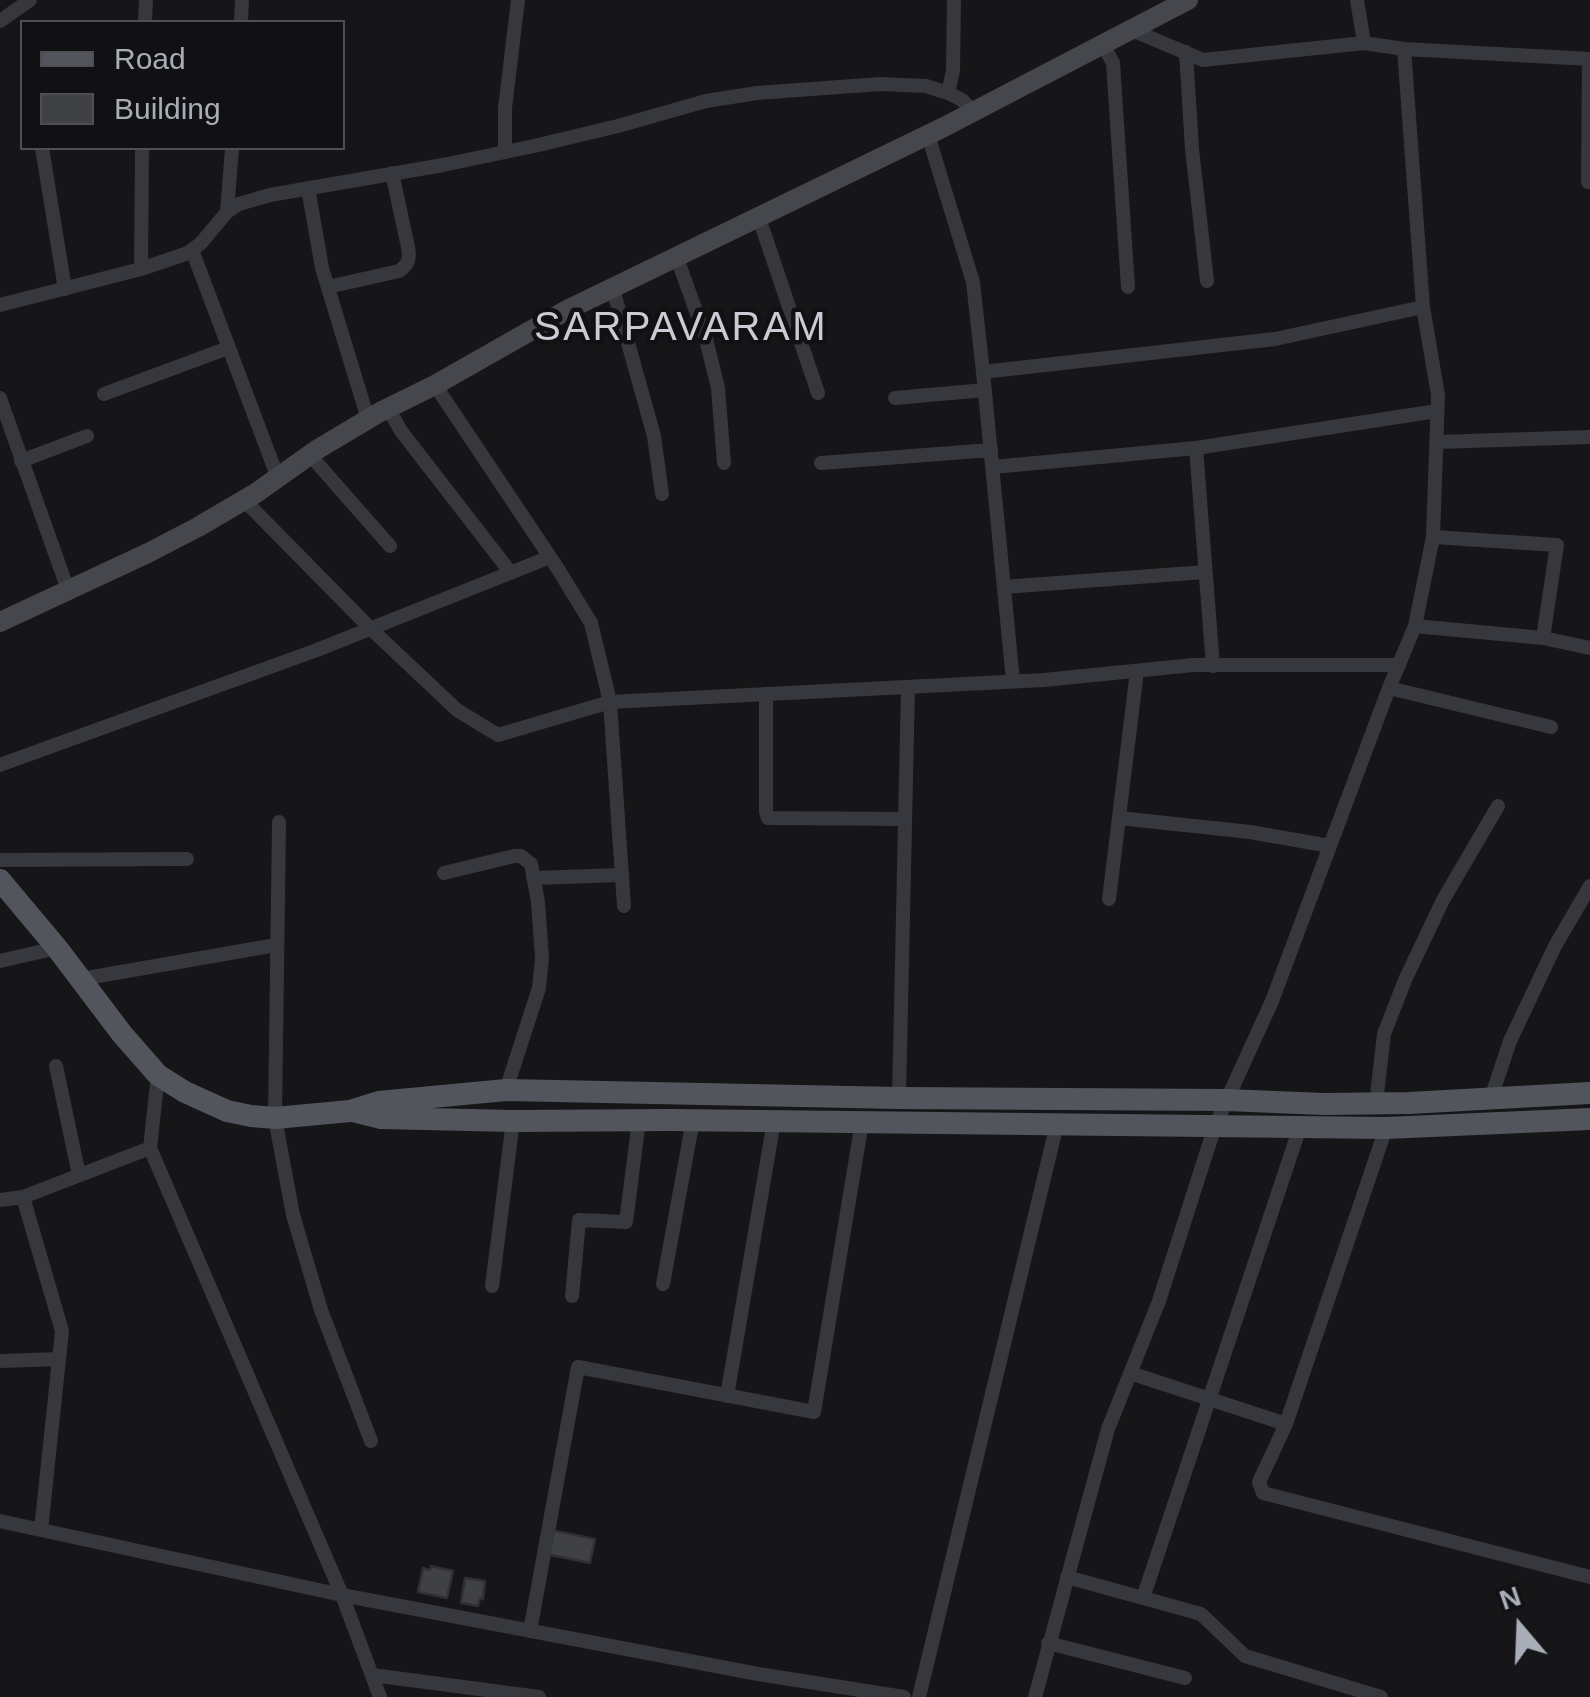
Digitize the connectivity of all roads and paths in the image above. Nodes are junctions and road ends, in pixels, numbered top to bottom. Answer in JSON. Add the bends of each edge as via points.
{"nodes":[{"id":1,"x":30,"y":0,"type":"edge"},
{"id":2,"x":518,"y":0,"type":"edge"},
{"id":3,"x":954,"y":0,"type":"edge"},
{"id":4,"x":1188,"y":0,"type":"edge"},
{"id":5,"x":1356,"y":0,"type":"edge"},
{"id":6,"x":0,"y":22,"type":"edge"},
{"id":7,"x":1132,"y":30,"type":"junction"},
{"id":8,"x":1364,"y":43,"type":"junction"},
{"id":9,"x":1103,"y":44,"type":"junction"},
{"id":10,"x":1404,"y":49,"type":"junction"},
{"id":11,"x":1186,"y":52,"type":"junction"},
{"id":12,"x":1590,"y":60,"type":"edge"},
{"id":13,"x":948,"y":93,"type":"junction"},
{"id":14,"x":973,"y":112,"type":"junction"},
{"id":15,"x":928,"y":134,"type":"junction"},
{"id":16,"x":42,"y":150,"type":"edge"},
{"id":17,"x":142,"y":150,"type":"edge"},
{"id":18,"x":232,"y":150,"type":"edge"},
{"id":19,"x":505,"y":152,"type":"junction"},
{"id":20,"x":392,"y":173,"type":"junction"},
{"id":21,"x":1588,"y":182,"type":"edge"},
{"id":22,"x":308,"y":188,"type":"junction"},
{"id":23,"x":227,"y":212,"type":"junction"},
{"id":24,"x":760,"y":218,"type":"junction"},
{"id":25,"x":192,"y":250,"type":"junction"},
{"id":26,"x":677,"y":258,"type":"junction"},
{"id":27,"x":142,"y":269,"type":"junction"},
{"id":28,"x":1207,"y":281,"type":"dead end"},
{"id":29,"x":328,"y":287,"type":"junction"},
{"id":30,"x":1128,"y":287,"type":"dead end"},
{"id":31,"x":613,"y":289,"type":"junction"},
{"id":32,"x":65,"y":290,"type":"junction"},
{"id":33,"x":0,"y":305,"type":"edge"},
{"id":34,"x":1422,"y":307,"type":"junction"},
{"id":35,"x":228,"y":348,"type":"junction"},
{"id":36,"x":983,"y":372,"type":"junction"},
{"id":37,"x":434,"y":385,"type":"junction"},
{"id":38,"x":985,"y":390,"type":"junction"},
{"id":39,"x":818,"y":393,"type":"dead end"},
{"id":40,"x":104,"y":394,"type":"dead end"},
{"id":41,"x":0,"y":398,"type":"edge"},
{"id":42,"x":895,"y":398,"type":"dead end"},
{"id":43,"x":388,"y":408,"type":"junction"},
{"id":44,"x":1437,"y":411,"type":"junction"},
{"id":45,"x":368,"y":419,"type":"junction"},
{"id":46,"x":87,"y":436,"type":"dead end"},
{"id":47,"x":1590,"y":437,"type":"edge"},
{"id":48,"x":1438,"y":442,"type":"junction"},
{"id":49,"x":1196,"y":448,"type":"junction"},
{"id":50,"x":991,"y":450,"type":"junction"},
{"id":51,"x":310,"y":455,"type":"junction"},
{"id":52,"x":21,"y":461,"type":"junction"},
{"id":53,"x":724,"y":463,"type":"dead end"},
{"id":54,"x":821,"y":463,"type":"dead end"},
{"id":55,"x":992,"y":467,"type":"junction"},
{"id":56,"x":278,"y":478,"type":"junction"},
{"id":57,"x":662,"y":494,"type":"dead end"},
{"id":58,"x":244,"y":500,"type":"junction"},
{"id":59,"x":1433,"y":537,"type":"junction"},
{"id":60,"x":390,"y":546,"type":"dead end"},
{"id":61,"x":550,"y":557,"type":"junction"},
{"id":62,"x":1205,"y":572,"type":"junction"},
{"id":63,"x":511,"y":573,"type":"junction"},
{"id":64,"x":1004,"y":587,"type":"junction"},
{"id":65,"x":68,"y":590,"type":"junction"},
{"id":66,"x":0,"y":622,"type":"edge"},
{"id":67,"x":1416,"y":626,"type":"junction"},
{"id":68,"x":370,"y":628,"type":"junction"},
{"id":69,"x":1543,"y":638,"type":"junction"},
{"id":70,"x":1590,"y":648,"type":"edge"},
{"id":71,"x":1398,"y":665,"type":"junction"},
{"id":72,"x":1212,"y":666,"type":"junction"},
{"id":73,"x":1137,"y":670,"type":"junction"},
{"id":74,"x":1013,"y":681,"type":"junction"},
{"id":75,"x":908,"y":687,"type":"junction"},
{"id":76,"x":1389,"y":688,"type":"junction"},
{"id":77,"x":766,"y":694,"type":"junction"},
{"id":78,"x":610,"y":702,"type":"junction"},
{"id":79,"x":1550,"y":728,"type":"dead end"},
{"id":80,"x":0,"y":765,"type":"edge"},
{"id":81,"x":1498,"y":806,"type":"dead end"},
{"id":82,"x":1119,"y":818,"type":"junction"},
{"id":83,"x":905,"y":820,"type":"junction"},
{"id":84,"x":279,"y":822,"type":"dead end"},
{"id":85,"x":1330,"y":846,"type":"junction"},
{"id":86,"x":0,"y":860,"type":"edge"},
{"id":87,"x":186,"y":860,"type":"dead end"},
{"id":88,"x":444,"y":873,"type":"dead end"},
{"id":89,"x":622,"y":875,"type":"junction"},
{"id":90,"x":533,"y":878,"type":"junction"},
{"id":91,"x":0,"y":880,"type":"edge"},
{"id":92,"x":1590,"y":886,"type":"edge"},
{"id":93,"x":1108,"y":899,"type":"dead end"},
{"id":94,"x":624,"y":906,"type":"dead end"},
{"id":95,"x":276,"y":945,"type":"junction"},
{"id":96,"x":57,"y":948,"type":"junction"},
{"id":97,"x":0,"y":961,"type":"edge"},
{"id":98,"x":81,"y":979,"type":"junction"},
{"id":99,"x":56,"y":1066,"type":"dead end"},
{"id":100,"x":158,"y":1075,"type":"junction"},
{"id":101,"x":506,"y":1090,"type":"junction"},
{"id":102,"x":1590,"y":1093,"type":"edge"},
{"id":103,"x":899,"y":1098,"type":"junction"},
{"id":104,"x":1491,"y":1098,"type":"junction"},
{"id":105,"x":1227,"y":1100,"type":"junction"},
{"id":106,"x":1376,"y":1104,"type":"junction"},
{"id":107,"x":350,"y":1110,"type":"junction"},
{"id":108,"x":275,"y":1118,"type":"junction"},
{"id":109,"x":1590,"y":1119,"type":"edge"},
{"id":110,"x":639,"y":1120,"type":"junction"},
{"id":111,"x":692,"y":1120,"type":"junction"},
{"id":112,"x":513,"y":1121,"type":"junction"},
{"id":113,"x":774,"y":1121,"type":"junction"},
{"id":114,"x":862,"y":1122,"type":"junction"},
{"id":115,"x":1057,"y":1124,"type":"junction"},
{"id":116,"x":1215,"y":1126,"type":"junction"},
{"id":117,"x":1300,"y":1127,"type":"junction"},
{"id":118,"x":1386,"y":1128,"type":"junction"},
{"id":119,"x":150,"y":1148,"type":"junction"},
{"id":120,"x":79,"y":1175,"type":"junction"},
{"id":121,"x":22,"y":1197,"type":"junction"},
{"id":122,"x":0,"y":1200,"type":"edge"},
{"id":123,"x":664,"y":1284,"type":"dead end"},
{"id":124,"x":492,"y":1286,"type":"dead end"},
{"id":125,"x":572,"y":1296,"type":"dead end"},
{"id":126,"x":59,"y":1359,"type":"junction"},
{"id":127,"x":0,"y":1360,"type":"edge"},
{"id":128,"x":1130,"y":1373,"type":"junction"},
{"id":129,"x":727,"y":1396,"type":"junction"},
{"id":130,"x":1209,"y":1399,"type":"junction"},
{"id":131,"x":1286,"y":1424,"type":"junction"},
{"id":132,"x":371,"y":1441,"type":"dead end"},
{"id":133,"x":0,"y":1521,"type":"edge"},
{"id":134,"x":42,"y":1530,"type":"junction"},
{"id":135,"x":1066,"y":1577,"type":"junction"},
{"id":136,"x":1590,"y":1578,"type":"edge"},
{"id":137,"x":342,"y":1596,"type":"junction"},
{"id":138,"x":1143,"y":1598,"type":"junction"},
{"id":139,"x":530,"y":1631,"type":"junction"},
{"id":140,"x":1048,"y":1643,"type":"junction"},
{"id":141,"x":372,"y":1675,"type":"junction"},
{"id":142,"x":1186,"y":1678,"type":"dead end"},
{"id":143,"x":380,"y":1697,"type":"edge"},
{"id":144,"x":538,"y":1697,"type":"edge"},
{"id":145,"x":904,"y":1697,"type":"edge"},
{"id":146,"x":919,"y":1697,"type":"edge"},
{"id":147,"x":1035,"y":1697,"type":"edge"},
{"id":148,"x":1381,"y":1697,"type":"edge"}],
"edges":[{"from":1,"to":6,"type":"street"},
{"from":2,"to":19,"type":"street"},
{"from":3,"to":13,"type":"street"},
{"from":4,"to":7,"type":"main road"},
{"from":5,"to":8,"type":"street"},
{"from":7,"to":9,"type":"main road"},
{"from":7,"to":11,"type":"street"},
{"from":8,"to":10,"type":"street"},
{"from":8,"to":11,"type":"street","via":[[1203,60]]},
{"from":9,"to":14,"type":"main road"},
{"from":9,"to":30,"type":"street","via":[[1113,64]]},
{"from":10,"to":12,"type":"street"},
{"from":10,"to":34,"type":"street"},
{"from":11,"to":28,"type":"street"},
{"from":12,"to":21,"type":"street"},
{"from":13,"to":14,"type":"street"},
{"from":13,"to":19,"type":"street","via":[[880,84],[756,94]]},
{"from":14,"to":15,"type":"main road"},
{"from":15,"to":24,"type":"main road"},
{"from":15,"to":36,"type":"street","via":[[972,282]]},
{"from":16,"to":32,"type":"street"},
{"from":17,"to":27,"type":"street"},
{"from":18,"to":23,"type":"street"},
{"from":19,"to":20,"type":"street"},
{"from":20,"to":22,"type":"street"},
{"from":20,"to":29,"type":"street","via":[[407,266]]},
{"from":22,"to":23,"type":"street"},
{"from":22,"to":29,"type":"street"},
{"from":23,"to":25,"type":"street"},
{"from":24,"to":26,"type":"main road"},
{"from":24,"to":39,"type":"street"},
{"from":25,"to":27,"type":"street"},
{"from":25,"to":35,"type":"street"},
{"from":26,"to":31,"type":"main road"},
{"from":26,"to":53,"type":"street","via":[[718,388]]},
{"from":27,"to":32,"type":"street"},
{"from":29,"to":45,"type":"street"},
{"from":31,"to":37,"type":"main road"},
{"from":31,"to":57,"type":"street","via":[[654,436]]},
{"from":32,"to":33,"type":"street"},
{"from":34,"to":36,"type":"street","via":[[1275,338]]},
{"from":34,"to":44,"type":"street"},
{"from":35,"to":40,"type":"street"},
{"from":35,"to":56,"type":"street"},
{"from":36,"to":38,"type":"street"},
{"from":37,"to":43,"type":"main road"},
{"from":37,"to":61,"type":"street"},
{"from":38,"to":42,"type":"street"},
{"from":38,"to":50,"type":"street"},
{"from":41,"to":52,"type":"street"},
{"from":43,"to":45,"type":"main road"},
{"from":43,"to":63,"type":"street"},
{"from":44,"to":48,"type":"street"},
{"from":44,"to":49,"type":"street"},
{"from":45,"to":51,"type":"main road"},
{"from":46,"to":52,"type":"street"},
{"from":47,"to":48,"type":"street"},
{"from":48,"to":59,"type":"street"},
{"from":49,"to":55,"type":"street"},
{"from":49,"to":62,"type":"street"},
{"from":50,"to":54,"type":"street"},
{"from":50,"to":55,"type":"street"},
{"from":51,"to":56,"type":"main road"},
{"from":51,"to":60,"type":"street"},
{"from":52,"to":65,"type":"street"},
{"from":55,"to":64,"type":"street"},
{"from":56,"to":58,"type":"main road"},
{"from":58,"to":65,"type":"main road"},
{"from":58,"to":68,"type":"street"},
{"from":59,"to":67,"type":"street"},
{"from":59,"to":69,"type":"street","via":[[1558,545]]},
{"from":61,"to":63,"type":"street"},
{"from":61,"to":78,"type":"street","via":[[591,623]]},
{"from":62,"to":64,"type":"street"},
{"from":62,"to":72,"type":"street"},
{"from":63,"to":68,"type":"street"},
{"from":64,"to":74,"type":"street"},
{"from":65,"to":66,"type":"main road"},
{"from":67,"to":69,"type":"street"},
{"from":67,"to":71,"type":"street"},
{"from":68,"to":78,"type":"street","via":[[457,710],[498,735]]},
{"from":68,"to":80,"type":"street"},
{"from":69,"to":70,"type":"street"},
{"from":71,"to":72,"type":"street"},
{"from":71,"to":76,"type":"street"},
{"from":72,"to":73,"type":"street"},
{"from":73,"to":74,"type":"street"},
{"from":73,"to":82,"type":"street"},
{"from":74,"to":75,"type":"street"},
{"from":75,"to":77,"type":"street"},
{"from":75,"to":83,"type":"street"},
{"from":76,"to":79,"type":"street"},
{"from":76,"to":85,"type":"street"},
{"from":77,"to":78,"type":"street"},
{"from":77,"to":83,"type":"street","via":[[768,818]]},
{"from":78,"to":89,"type":"street"},
{"from":81,"to":106,"type":"street","via":[[1442,900],[1406,980],[1384,1034]]},
{"from":82,"to":85,"type":"street"},
{"from":82,"to":93,"type":"street"},
{"from":83,"to":103,"type":"street"},
{"from":84,"to":95,"type":"street"},
{"from":85,"to":105,"type":"street"},
{"from":86,"to":87,"type":"street"},
{"from":88,"to":90,"type":"street","via":[[522,856]]},
{"from":89,"to":90,"type":"street"},
{"from":89,"to":94,"type":"street"},
{"from":90,"to":101,"type":"street","via":[[539,988]]},
{"from":91,"to":96,"type":"main road"},
{"from":92,"to":104,"type":"street","via":[[1510,1041]]},
{"from":95,"to":98,"type":"street"},
{"from":95,"to":108,"type":"street"},
{"from":96,"to":97,"type":"street"},
{"from":96,"to":98,"type":"main road"},
{"from":98,"to":100,"type":"main road"},
{"from":99,"to":120,"type":"street"},
{"from":100,"to":108,"type":"main road","via":[[227,1111]]},
{"from":100,"to":119,"type":"street"},
{"from":101,"to":103,"type":"main road"},
{"from":101,"to":107,"type":"main road"},
{"from":102,"to":104,"type":"main road"},
{"from":103,"to":105,"type":"main road"},
{"from":104,"to":106,"type":"main road"},
{"from":105,"to":106,"type":"main road"},
{"from":105,"to":116,"type":"street"},
{"from":107,"to":108,"type":"main road"},
{"from":107,"to":112,"type":"main road","via":[[382,1118]]},
{"from":108,"to":132,"type":"street","via":[[292,1216]]},
{"from":109,"to":118,"type":"main road"},
{"from":110,"to":111,"type":"main road"},
{"from":110,"to":112,"type":"main road"},
{"from":110,"to":125,"type":"street","via":[[626,1222],[579,1220]]},
{"from":111,"to":113,"type":"main road"},
{"from":111,"to":123,"type":"street"},
{"from":112,"to":124,"type":"street"},
{"from":113,"to":114,"type":"main road"},
{"from":113,"to":129,"type":"street"},
{"from":114,"to":115,"type":"main road"},
{"from":114,"to":129,"type":"street","via":[[814,1412]]},
{"from":115,"to":116,"type":"main road"},
{"from":115,"to":146,"type":"street"},
{"from":116,"to":117,"type":"main road"},
{"from":116,"to":128,"type":"street"},
{"from":117,"to":118,"type":"main road"},
{"from":117,"to":130,"type":"street"},
{"from":118,"to":131,"type":"street"},
{"from":119,"to":120,"type":"street"},
{"from":119,"to":137,"type":"street"},
{"from":120,"to":121,"type":"street"},
{"from":121,"to":122,"type":"street"},
{"from":121,"to":126,"type":"street","via":[[62,1331]]},
{"from":126,"to":127,"type":"street"},
{"from":126,"to":134,"type":"street"},
{"from":128,"to":130,"type":"street"},
{"from":128,"to":135,"type":"street"},
{"from":129,"to":139,"type":"street","via":[[578,1368]]},
{"from":130,"to":131,"type":"street"},
{"from":130,"to":138,"type":"street"},
{"from":131,"to":136,"type":"street","via":[[1259,1482],[1263,1492]]},
{"from":133,"to":134,"type":"street"},
{"from":134,"to":137,"type":"street"},
{"from":135,"to":138,"type":"street"},
{"from":135,"to":140,"type":"street"},
{"from":137,"to":139,"type":"street"},
{"from":137,"to":141,"type":"street"},
{"from":138,"to":148,"type":"street","via":[[1201,1614],[1245,1656]]},
{"from":139,"to":145,"type":"street"},
{"from":140,"to":142,"type":"street"},
{"from":140,"to":147,"type":"street"},
{"from":141,"to":143,"type":"street"},
{"from":141,"to":144,"type":"street"}]}
